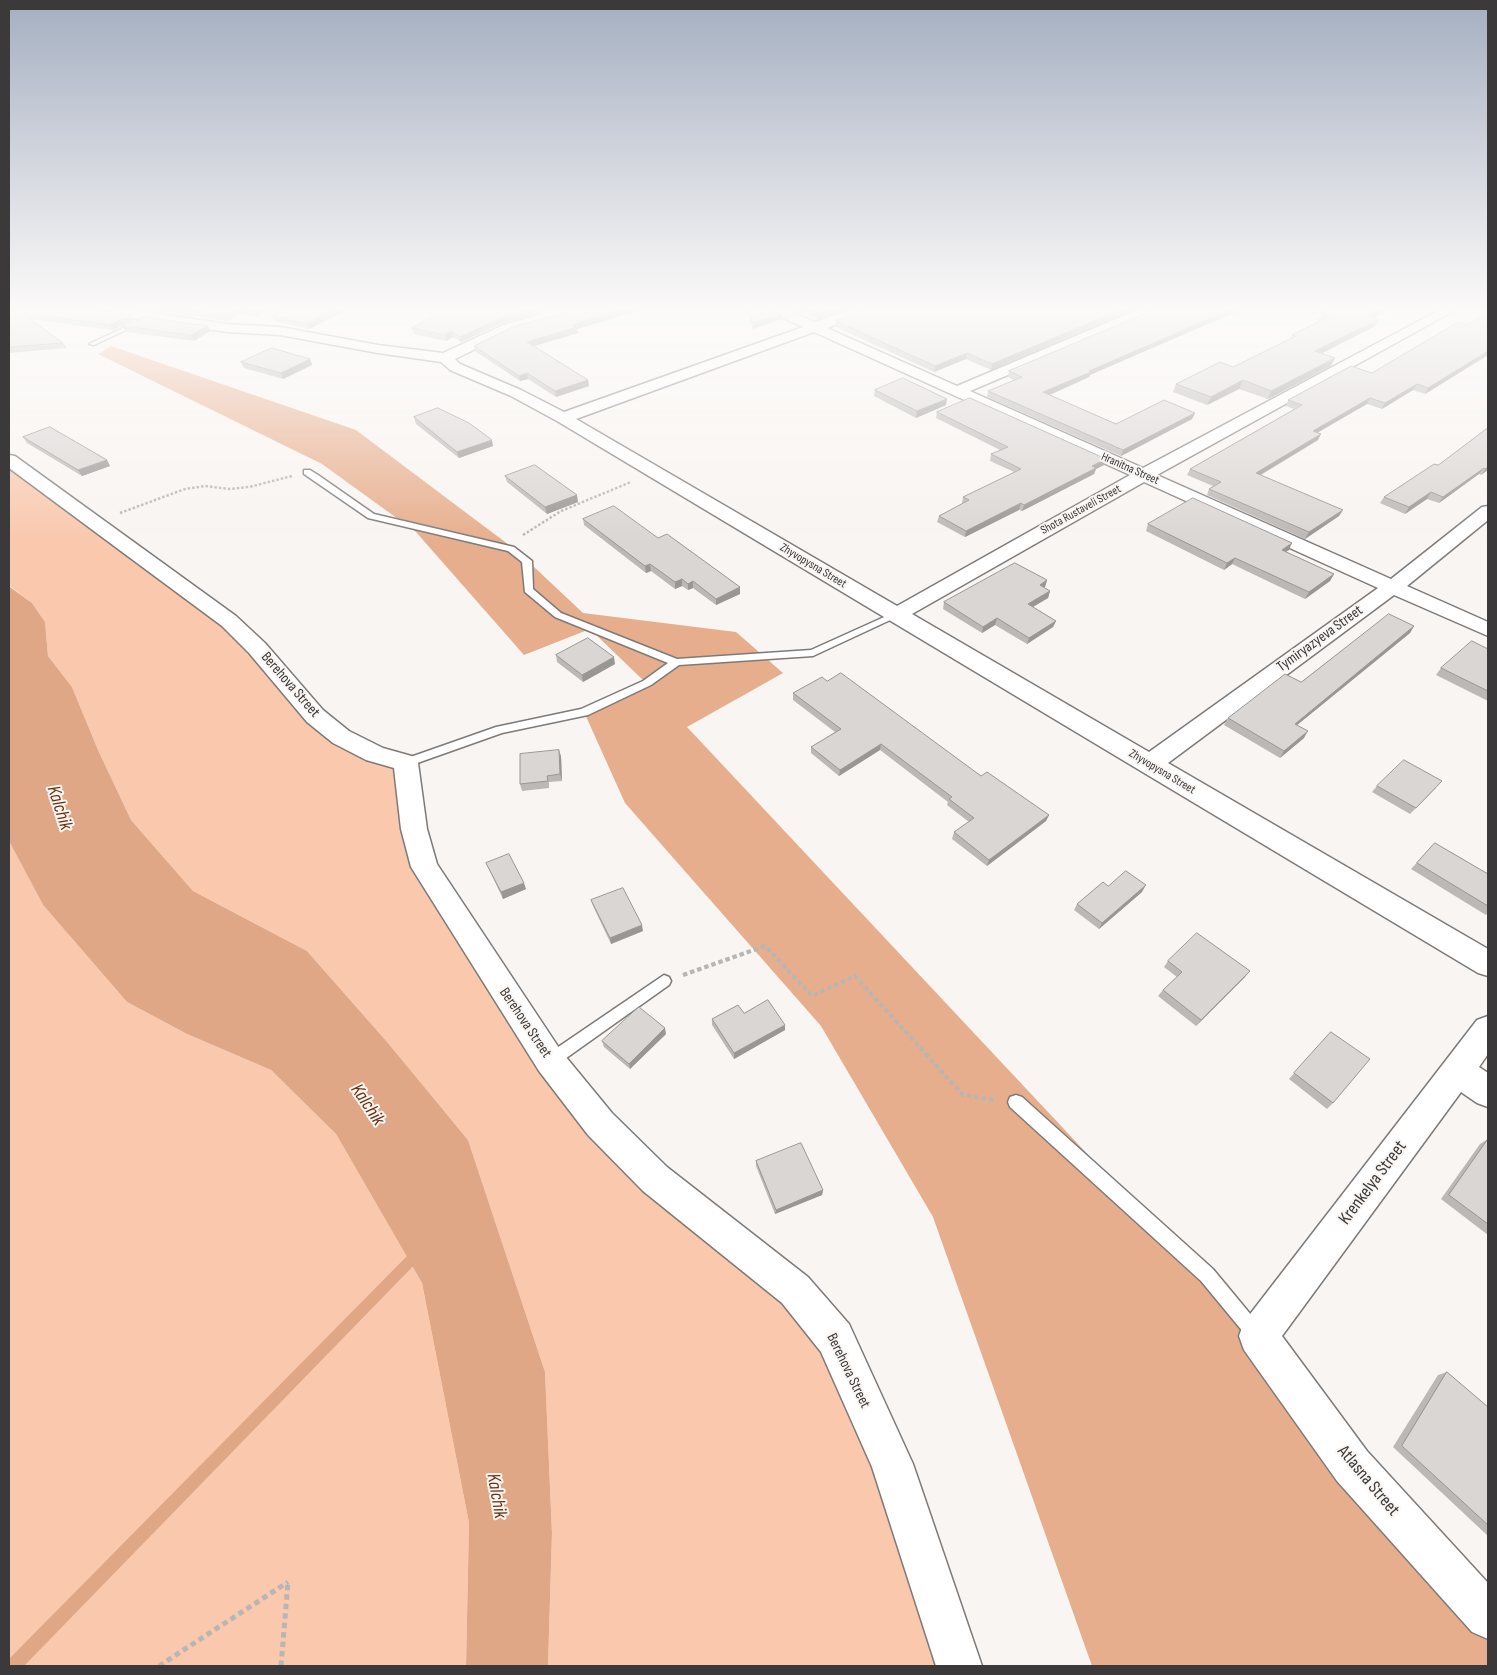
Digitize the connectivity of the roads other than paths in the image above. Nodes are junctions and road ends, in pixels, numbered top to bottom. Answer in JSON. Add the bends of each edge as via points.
{"nodes":[{"id":1,"x":500,"y":386,"type":"edge"},
{"id":2,"x":651,"y":386,"type":"edge"},
{"id":3,"x":946,"y":386,"type":"edge"},
{"id":4,"x":968,"y":386,"type":"edge"},
{"id":5,"x":1308,"y":386,"type":"edge"},
{"id":6,"x":957,"y":391,"type":"junction"},
{"id":7,"x":563,"y":418,"type":"junction"},
{"id":8,"x":9,"y":460,"type":"edge"},
{"id":9,"x":307,"y":472,"type":"road end"},
{"id":10,"x":1143,"y":475,"type":"junction"},
{"id":11,"x":1488,"y":511,"type":"edge"},
{"id":12,"x":1392,"y":587,"type":"junction"},
{"id":13,"x":896,"y":614,"type":"junction"},
{"id":14,"x":1488,"y":630,"type":"edge"},
{"id":15,"x":676,"y":662,"type":"junction"},
{"id":16,"x":406,"y":763,"type":"junction"},
{"id":17,"x":1149,"y":764,"type":"junction"},
{"id":18,"x":1488,"y":964,"type":"edge"},
{"id":19,"x":664,"y":982,"type":"road end"},
{"id":20,"x":1488,"y":1030,"type":"edge"},
{"id":21,"x":550,"y":1061,"type":"junction"},
{"id":22,"x":1458,"y":1071,"type":"junction"},
{"id":23,"x":1488,"y":1092,"type":"edge"},
{"id":24,"x":1016,"y":1102,"type":"road end"},
{"id":25,"x":1258,"y":1336,"type":"junction"},
{"id":26,"x":1488,"y":1616,"type":"edge"},
{"id":27,"x":959,"y":1666,"type":"edge"}],
"edges":[{"from":1,"to":7,"type":"street","name":"Zhyvopysna Street"},
{"from":2,"to":7,"type":"street"},
{"from":3,"to":6,"type":"street","name":"Hranitna Street"},
{"from":4,"to":6,"type":"street"},
{"from":5,"to":10,"type":"street","name":"Shota Rustaveli Street"},
{"from":6,"to":10,"type":"street","name":"Hranitna Street"},
{"from":7,"to":13,"type":"street","name":"Zhyvopysna Street"},
{"from":8,"to":16,"type":"street","name":"Berehova Street","via":[[229,621],[257,648],[315,716],[341,737],[375,754]]},
{"from":9,"to":15,"type":"lane","via":[[326,482],[354,507],[371,516],[511,549],[527,561],[528,590],[558,615]]},
{"from":10,"to":12,"type":"street","name":"Hranitna Street"},
{"from":10,"to":13,"type":"street","name":"Shota Rustaveli Street"},
{"from":11,"to":12,"type":"street","name":"Tymiryazyeva Street"},
{"from":12,"to":14,"type":"street","name":"Hranitna Street"},
{"from":12,"to":17,"type":"street","name":"Tymiryazyeva Street"},
{"from":13,"to":15,"type":"lane","via":[[813,653]]},
{"from":13,"to":17,"type":"street","name":"Zhyvopysna Street"},
{"from":15,"to":16,"type":"lane","via":[[646,683],[584,712],[500,730]]},
{"from":16,"to":21,"type":"street","name":"Berehova Street","via":[[414,829],[424,867]]},
{"from":17,"to":18,"type":"street","name":"Zhyvopysna Street"},
{"from":19,"to":21,"type":"lane"},
{"from":20,"to":22,"type":"street","name":"Krenkelya Street"},
{"from":21,"to":27,"type":"street","name":"Berehova Street","via":[[600,1124],[656,1179],[795,1290],[835,1338],[892,1464]]},
{"from":22,"to":23,"type":"street"},
{"from":22,"to":25,"type":"street","name":"Krenkelya Street"},
{"from":24,"to":25,"type":"lane","via":[[1207,1275]]},
{"from":25,"to":26,"type":"street","name":"Atlasna Street","via":[[1352,1466]]}]}
